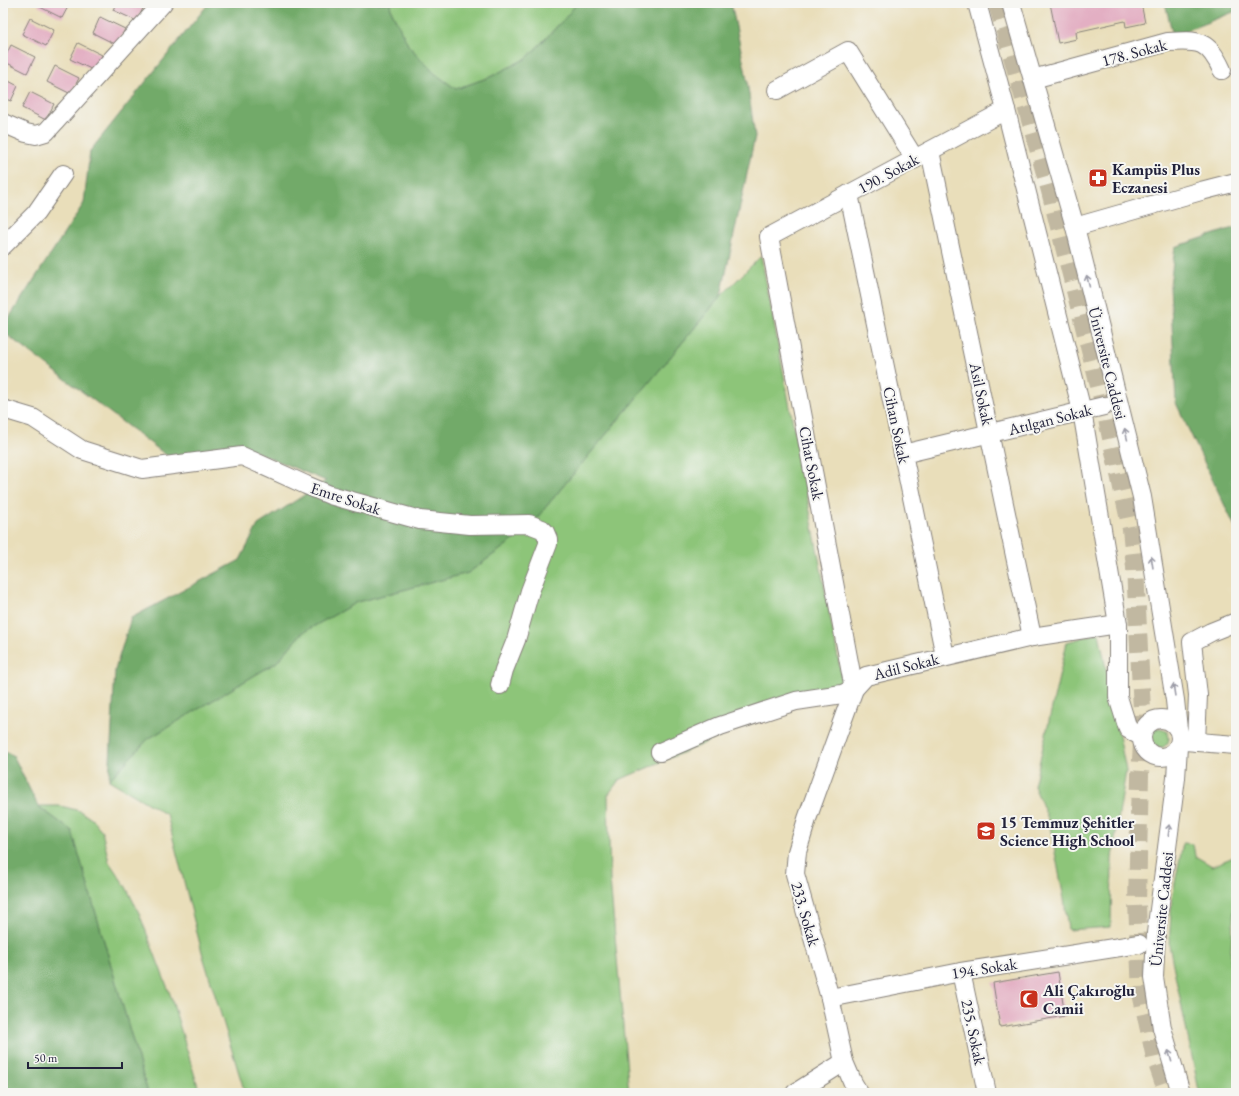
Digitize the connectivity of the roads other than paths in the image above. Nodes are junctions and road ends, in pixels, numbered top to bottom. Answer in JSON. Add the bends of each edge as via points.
{"nodes":[{"id":1,"x":163,"y":3,"type":"edge"},
{"id":2,"x":976,"y":3,"type":"edge"},
{"id":3,"x":1011,"y":3,"type":"edge"},
{"id":4,"x":1222,"y":70,"type":"dead end"},
{"id":5,"x":1033,"y":79,"type":"junction"},
{"id":6,"x":777,"y":90,"type":"dead end"},
{"id":7,"x":1006,"y":110,"type":"junction"},
{"id":8,"x":3,"y":123,"type":"edge"},
{"id":9,"x":922,"y":155,"type":"junction"},
{"id":10,"x":63,"y":174,"type":"dead end"},
{"id":11,"x":1236,"y":182,"type":"edge"},
{"id":12,"x":849,"y":194,"type":"junction"},
{"id":13,"x":1075,"y":228,"type":"junction"},
{"id":14,"x":769,"y":237,"type":"joint"},
{"id":15,"x":3,"y":246,"type":"edge"},
{"id":16,"x":1104,"y":406,"type":"dead end"},
{"id":17,"x":3,"y":409,"type":"edge"},
{"id":18,"x":1082,"y":412,"type":"junction"},
{"id":19,"x":990,"y":434,"type":"junction"},
{"id":20,"x":904,"y":454,"type":"junction"},
{"id":21,"x":1236,"y":622,"type":"edge"},
{"id":22,"x":1118,"y":624,"type":"junction"},
{"id":23,"x":1032,"y":637,"type":"junction"},
{"id":24,"x":945,"y":656,"type":"junction"},
{"id":25,"x":500,"y":685,"type":"dead end"},
{"id":26,"x":854,"y":689,"type":"junction"},
{"id":27,"x":1142,"y":738,"type":"junction"},
{"id":28,"x":1183,"y":740,"type":"junction"},
{"id":29,"x":1236,"y":744,"type":"edge"},
{"id":30,"x":660,"y":752,"type":"dead end"},
{"id":31,"x":1139,"y":944,"type":"dead end"},
{"id":32,"x":961,"y":972,"type":"junction"},
{"id":33,"x":830,"y":998,"type":"junction"},
{"id":34,"x":844,"y":1062,"type":"junction"},
{"id":35,"x":795,"y":1093,"type":"edge"},
{"id":36,"x":859,"y":1093,"type":"edge"},
{"id":37,"x":987,"y":1093,"type":"edge"},
{"id":38,"x":1181,"y":1093,"type":"edge"}],
"edges":[{"from":1,"to":8,"type":"street","via":[[46,132],[36,135],[26,133]]},
{"from":2,"to":7,"type":"street"},
{"from":3,"to":5,"type":"street","name":"Üniversite Caddesi"},
{"from":4,"to":5,"type":"street","name":"178. Sokak","via":[[1216,56],[1206,46],[1183,41],[1168,42]]},
{"from":5,"to":13,"type":"street","name":"Üniversite Caddesi"},
{"from":6,"to":9,"type":"street","name":"Asil Sokak","via":[[848,51]]},
{"from":7,"to":9,"type":"street","name":"190. Sokak"},
{"from":7,"to":18,"type":"street"},
{"from":9,"to":12,"type":"street","name":"190. Sokak"},
{"from":9,"to":19,"type":"street","name":"Asil Sokak"},
{"from":10,"to":15,"type":"street","via":[[36,213]]},
{"from":11,"to":13,"type":"street"},
{"from":12,"to":14,"type":"street","name":"190. Sokak"},
{"from":12,"to":20,"type":"street","name":"Cihan Sokak"},
{"from":28,"to":13,"type":"street","name":"Üniversite Caddesi","one_way":true,"via":[[1142,497]]},
{"from":14,"to":26,"type":"street","name":"Cihat Sokak"},
{"from":16,"to":18,"type":"street","name":"Atılgan Sokak"},
{"from":17,"to":25,"type":"street","name":"Emre Sokak","via":[[33,418],[82,450],[142,469],[242,456],[330,495],[420,520],[470,525],[529,524],[542,529],[548,544]]},
{"from":18,"to":19,"type":"street","name":"Atılgan Sokak"},
{"from":18,"to":22,"type":"street"},
{"from":19,"to":20,"type":"street","name":"Atılgan Sokak"},
{"from":19,"to":23,"type":"street","name":"Asil Sokak"},
{"from":20,"to":24,"type":"street","name":"Cihan Sokak"},
{"from":21,"to":28,"type":"street","via":[[1192,642],[1198,695]]},
{"from":22,"to":23,"type":"street","name":"Adil Sokak"},
{"from":22,"to":27,"type":"street","via":[[1118,697],[1128,729]]},
{"from":23,"to":24,"type":"street","name":"Adil Sokak"},
{"from":24,"to":26,"type":"street","name":"Adil Sokak","via":[[866,676]]},
{"from":26,"to":30,"type":"street","name":"Adil Sokak","via":[[842,694],[796,701],[720,726]]},
{"from":26,"to":33,"type":"street","name":"233. Sokak","via":[[807,819],[797,852],[795,874]]},
{"from":27,"to":28,"type":"street","via":[[1145,750],[1156,757],[1169,756]]},
{"from":27,"to":28,"type":"street","via":[[1146,726],[1156,719],[1169,720]]},
{"from":28,"to":29,"type":"street"},
{"from":38,"to":28,"type":"street","name":"Üniversite Caddesi","one_way":true,"via":[[1162,1028],[1154,977],[1156,933]]},
{"from":31,"to":32,"type":"street","name":"194. Sokak"},
{"from":32,"to":33,"type":"street","name":"194. Sokak"},
{"from":32,"to":37,"type":"street","name":"235. Sokak"},
{"from":33,"to":34,"type":"street","name":"233. Sokak"},
{"from":34,"to":35,"type":"street"},
{"from":34,"to":36,"type":"street","name":"233. Sokak"}]}
